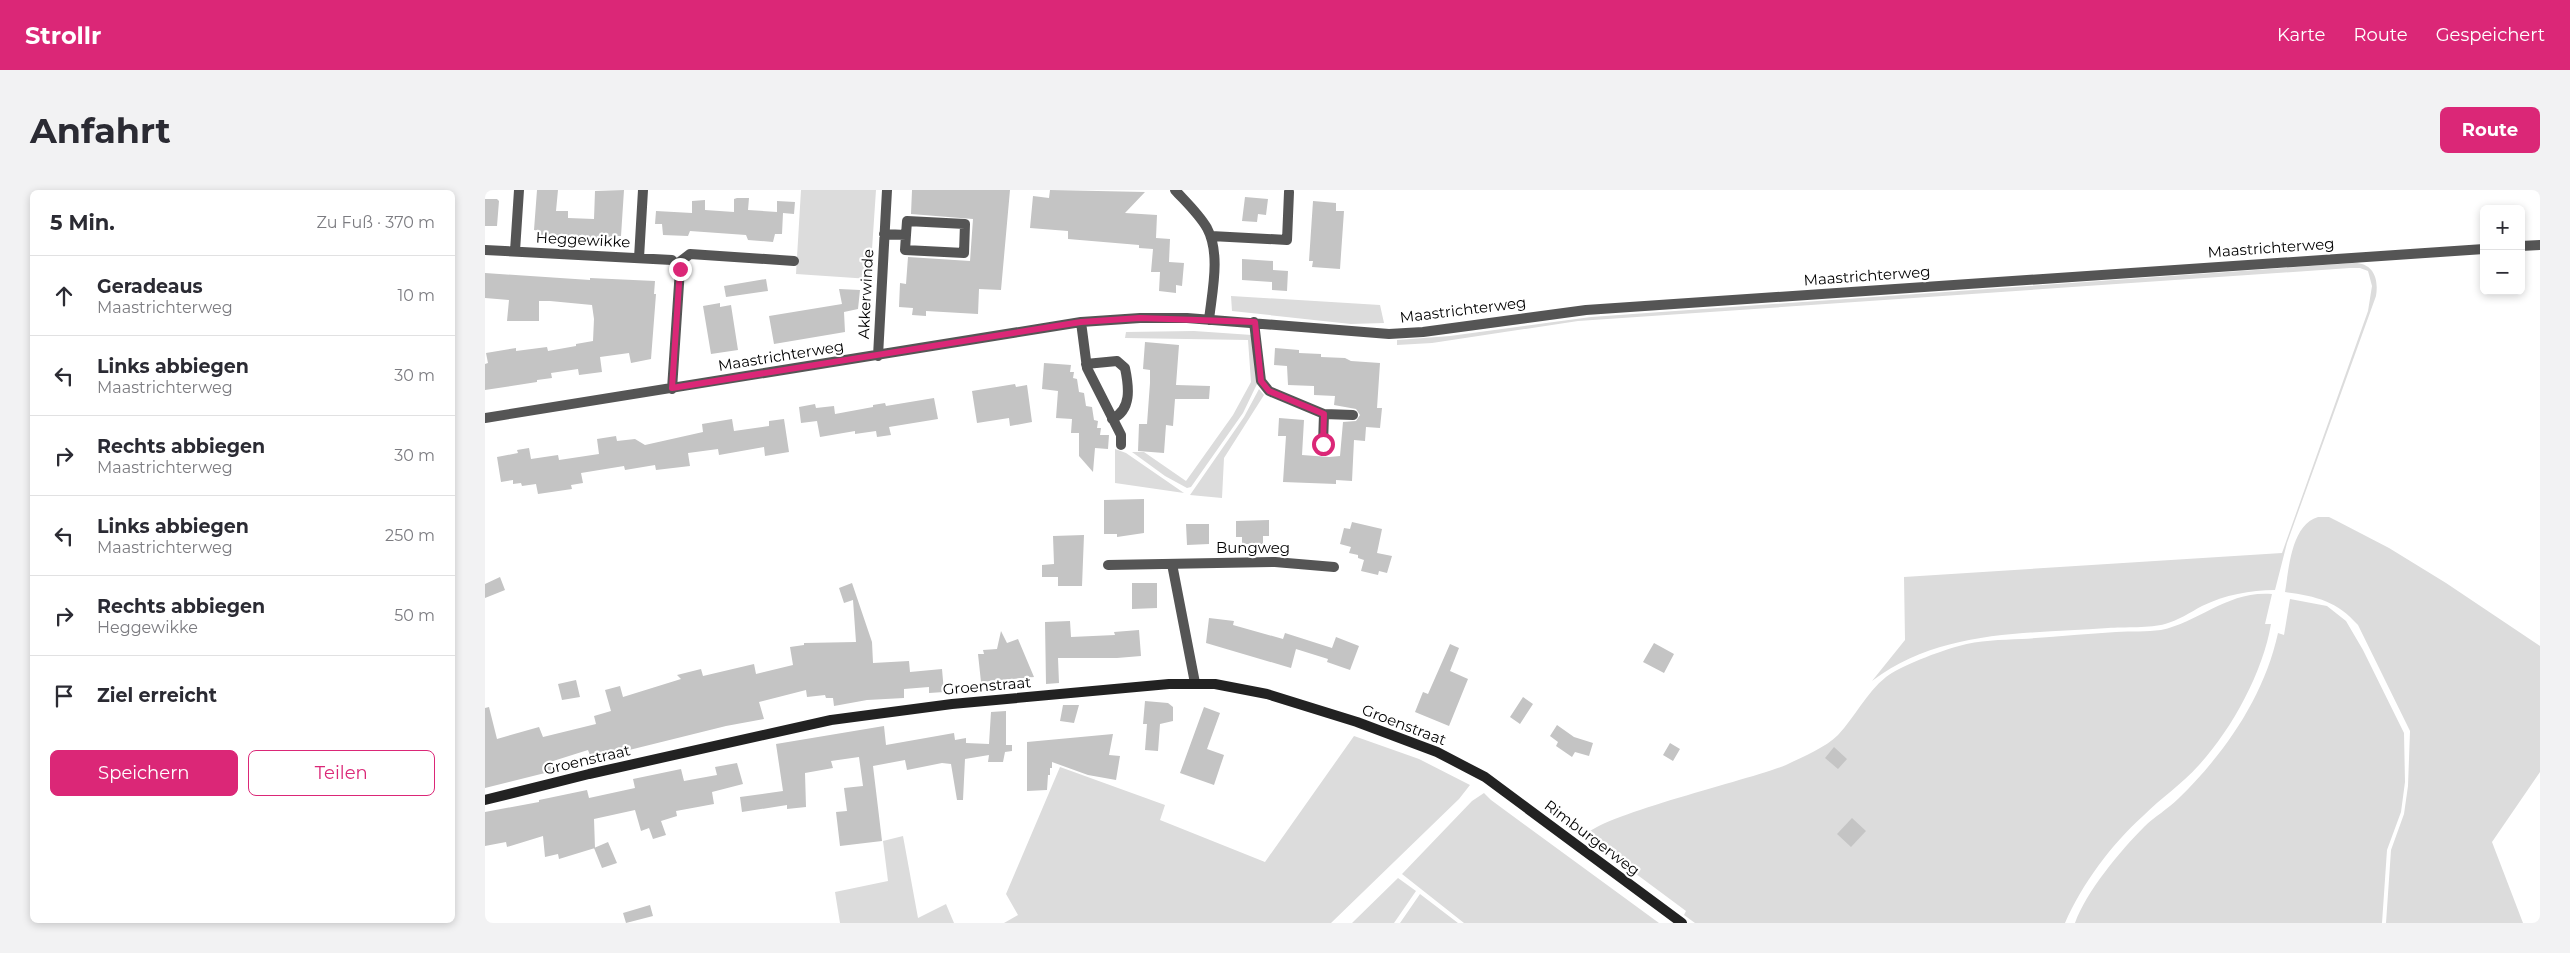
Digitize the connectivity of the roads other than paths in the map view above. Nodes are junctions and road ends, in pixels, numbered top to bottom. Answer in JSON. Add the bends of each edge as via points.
{"nodes":[{"id":1,"x":519,"y":190,"type":"edge"},
{"id":2,"x":643,"y":190,"type":"edge"},
{"id":3,"x":887,"y":190,"type":"edge"},
{"id":4,"x":1175,"y":190,"type":"edge"},
{"id":5,"x":1289,"y":192,"type":"dead end"},
{"id":6,"x":884,"y":234,"type":"junction"},
{"id":7,"x":906,"y":235,"type":"junction"},
{"id":8,"x":1211,"y":236,"type":"junction"},
{"id":9,"x":2540,"y":245,"type":"edge"},
{"id":10,"x":2525,"y":246,"type":"edge"},
{"id":11,"x":2480,"y":249,"type":"edge"},
{"id":12,"x":485,"y":250,"type":"edge"},
{"id":13,"x":515,"y":252,"type":"junction"},
{"id":14,"x":639,"y":258,"type":"junction"},
{"id":15,"x":794,"y":261,"type":"dead end"},
{"id":16,"x":677,"y":264,"type":"junction"},
{"id":17,"x":1209,"y":320,"type":"junction"},
{"id":18,"x":1081,"y":322,"type":"junction"},
{"id":19,"x":1255,"y":322,"type":"junction"},
{"id":20,"x":878,"y":356,"type":"junction"},
{"id":21,"x":1086,"y":364,"type":"junction"},
{"id":22,"x":672,"y":388,"type":"junction"},
{"id":23,"x":1324,"y":414,"type":"junction"},
{"id":24,"x":1353,"y":416,"type":"dead end"},
{"id":25,"x":485,"y":418,"type":"edge"},
{"id":26,"x":1112,"y":419,"type":"junction"},
{"id":27,"x":1323,"y":444,"type":"dead end"},
{"id":28,"x":1121,"y":445,"type":"dead end"},
{"id":29,"x":1172,"y":564,"type":"junction"},
{"id":30,"x":1108,"y":566,"type":"dead end"},
{"id":31,"x":1334,"y":567,"type":"dead end"},
{"id":32,"x":1195,"y":683,"type":"junction"},
{"id":33,"x":1485,"y":777,"type":"joint"},
{"id":34,"x":485,"y":800,"type":"edge"},
{"id":35,"x":1682,"y":923,"type":"edge"}],
"edges":[{"from":1,"to":13,"type":"street"},
{"from":2,"to":14,"type":"street"},
{"from":3,"to":6,"type":"street","name":"Akkerwinde"},
{"from":4,"to":8,"type":"street"},
{"from":5,"to":8,"type":"street","via":[[1287,240]]},
{"from":6,"to":7,"type":"street","name":"Akkerwinde"},
{"from":6,"to":20,"type":"street","name":"Akkerwinde"},
{"from":7,"to":7,"type":"street","via":[[907,221],[965,224],[964,252],[905,250]]},
{"from":8,"to":17,"type":"street","via":[[1214,264]]},
{"from":9,"to":10,"type":"street"},
{"from":11,"to":19,"type":"street","name":"Maastrichterweg","via":[[1586,310],[1423,332],[1365,333]]},
{"from":12,"to":13,"type":"street","name":"Heggewikke"},
{"from":13,"to":14,"type":"street","name":"Heggewikke"},
{"from":14,"to":16,"type":"street","name":"Heggewikke","via":[[672,260]]},
{"from":15,"to":16,"type":"street","via":[[690,254]]},
{"from":16,"to":22,"type":"street","via":[[680,269]]},
{"from":17,"to":18,"type":"street","name":"Maastrichterweg","via":[[1140,318]]},
{"from":17,"to":19,"type":"street","name":"Maastrichterweg"},
{"from":18,"to":20,"type":"street","name":"Maastrichterweg"},
{"from":18,"to":21,"type":"street"},
{"from":19,"to":23,"type":"street","via":[[1261,381],[1269,391]]},
{"from":20,"to":22,"type":"street","name":"Maastrichterweg"},
{"from":21,"to":26,"type":"street"},
{"from":21,"to":26,"type":"street","via":[[1117,361],[1125,368],[1125,410]]},
{"from":22,"to":25,"type":"street","name":"Maastrichterweg"},
{"from":23,"to":24,"type":"street"},
{"from":23,"to":27,"type":"street"},
{"from":26,"to":28,"type":"street","via":[[1121,435]]},
{"from":29,"to":30,"type":"street","name":"Bungweg"},
{"from":29,"to":31,"type":"street","name":"Bungweg","via":[[1275,562]]},
{"from":29,"to":32,"type":"street"},
{"from":32,"to":33,"type":"street","name":"Groenstraat","via":[[1267,694],[1357,722],[1437,752]]},
{"from":32,"to":34,"type":"street","name":"Groenstraat","via":[[953,704],[831,720]]},
{"from":33,"to":35,"type":"street","name":"Rimburgerweg"}]}
